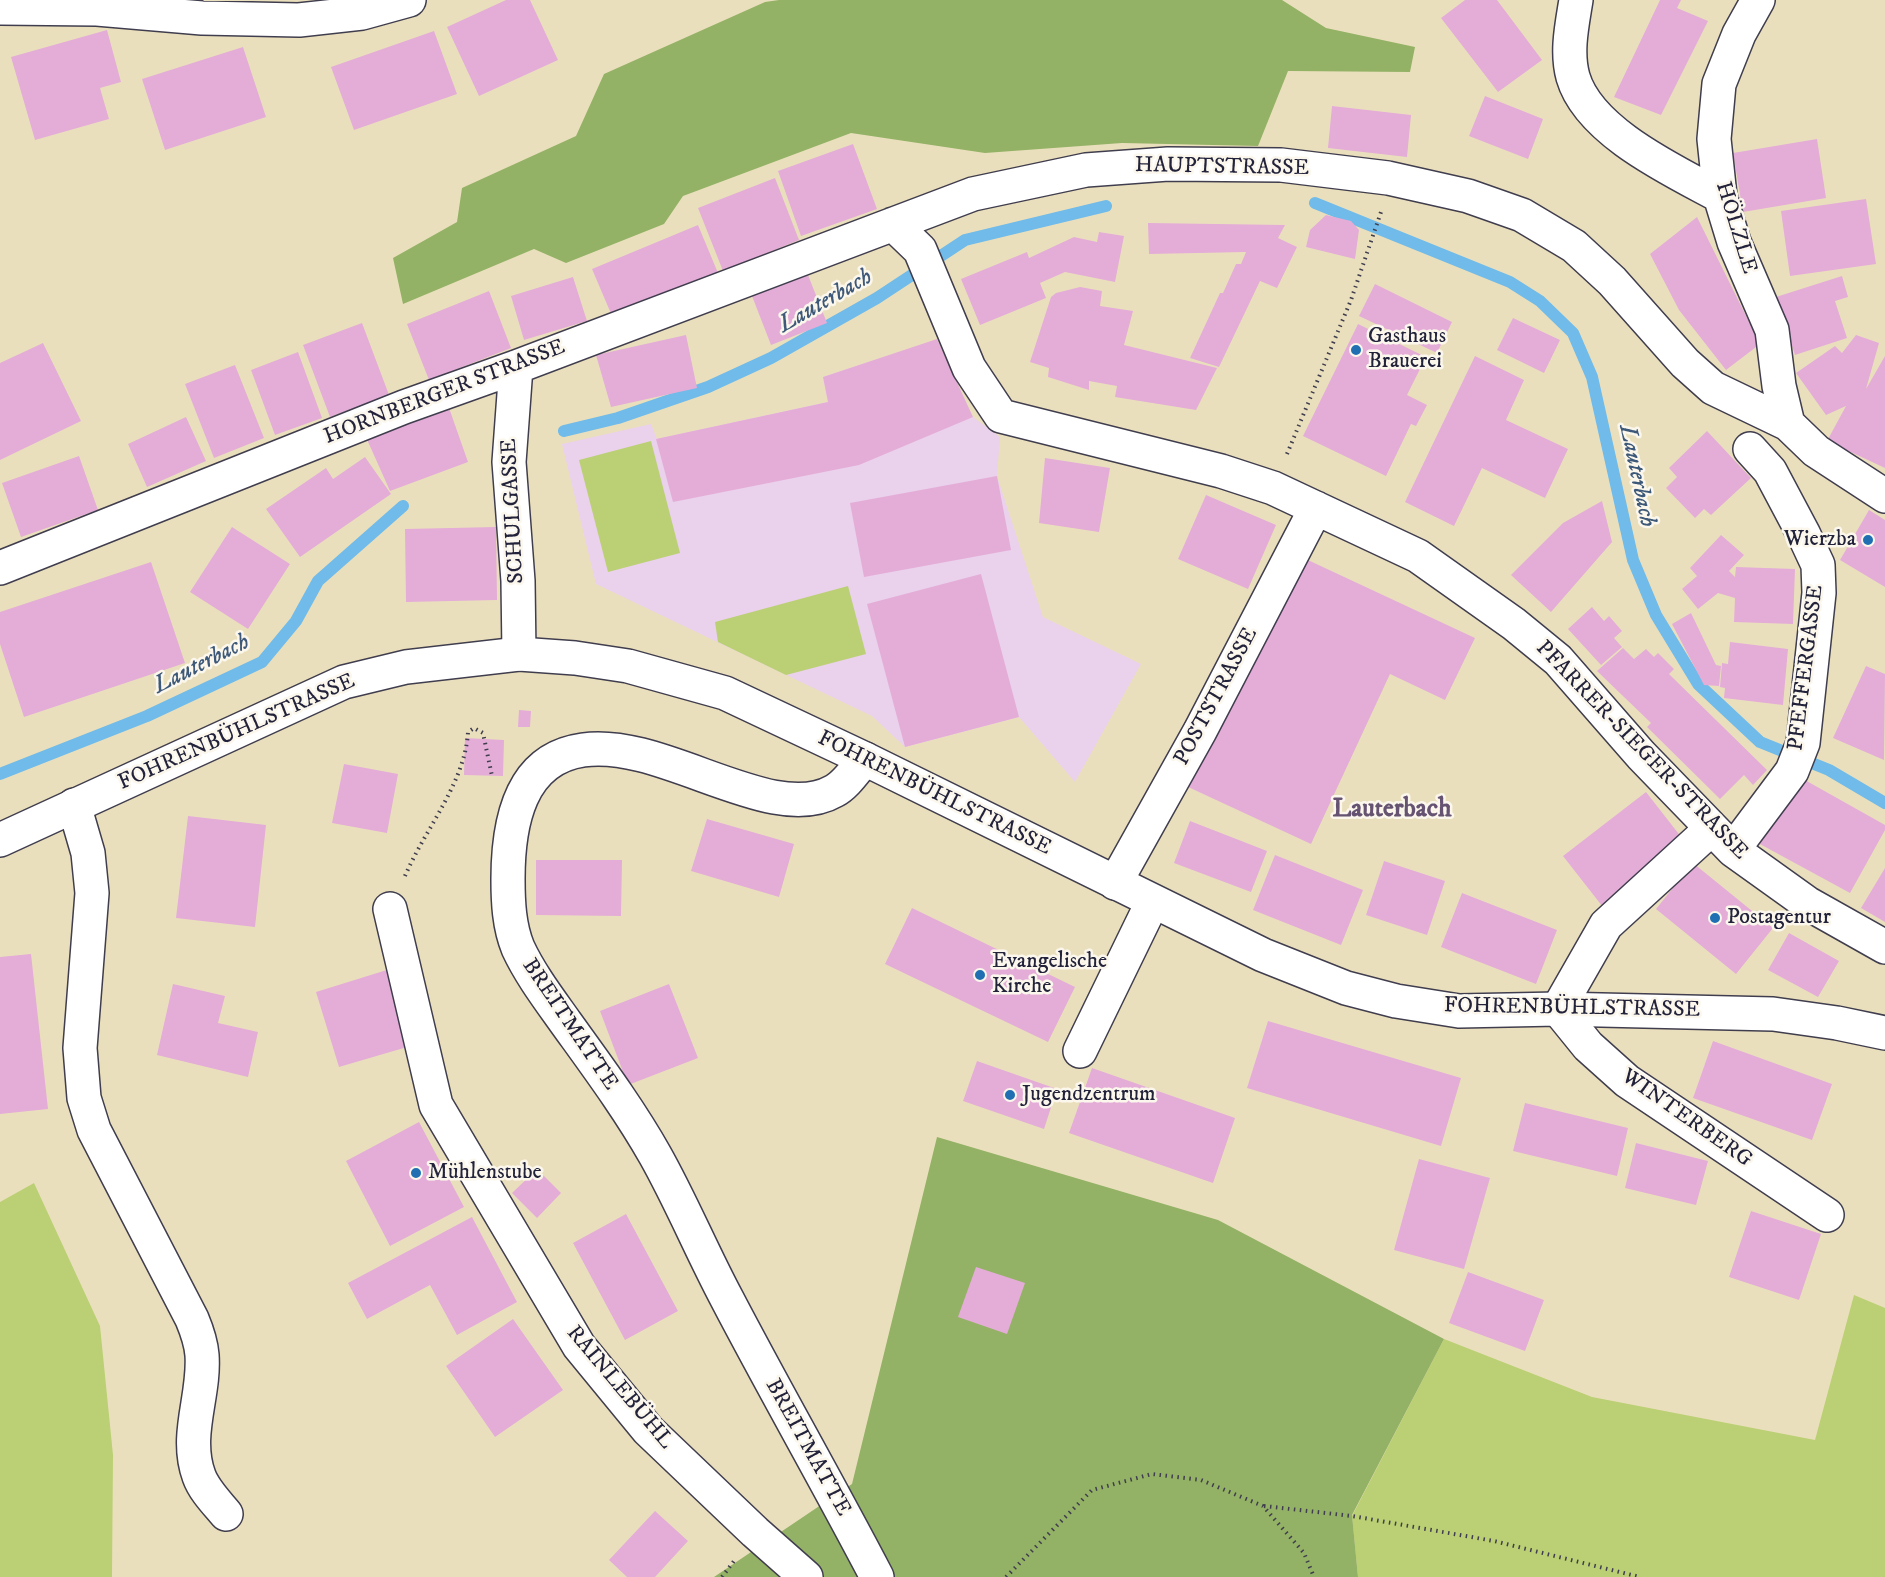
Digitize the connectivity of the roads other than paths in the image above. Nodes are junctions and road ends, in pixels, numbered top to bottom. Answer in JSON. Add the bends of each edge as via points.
{"nodes":[{"id":1,"x":409,"y":0,"type":"edge"},
{"id":2,"x":1576,"y":0,"type":"edge"},
{"id":3,"x":1758,"y":0,"type":"edge"},
{"id":4,"x":0,"y":8,"type":"edge"},
{"id":5,"x":1720,"y":196,"type":"junction"},
{"id":6,"x":892,"y":224,"type":"junction"},
{"id":7,"x":516,"y":367,"type":"junction"},
{"id":8,"x":1788,"y":424,"type":"junction"},
{"id":9,"x":1750,"y":449,"type":"dead end"},
{"id":10,"x":1885,"y":496,"type":"edge"},
{"id":11,"x":1316,"y":508,"type":"junction"},
{"id":12,"x":0,"y":568,"type":"edge"},
{"id":13,"x":519,"y":654,"type":"junction"},
{"id":14,"x":865,"y":759,"type":"junction"},
{"id":15,"x":74,"y":805,"type":"junction"},
{"id":16,"x":1722,"y":839,"type":"junction"},
{"id":17,"x":0,"y":840,"type":"edge"},
{"id":18,"x":1115,"y":883,"type":"junction"},
{"id":19,"x":1152,"y":903,"type":"junction"},
{"id":20,"x":390,"y":909,"type":"road end"},
{"id":21,"x":1885,"y":947,"type":"edge"},
{"id":22,"x":1558,"y":1009,"type":"junction"},
{"id":23,"x":1885,"y":1033,"type":"edge"},
{"id":24,"x":1080,"y":1051,"type":"dead end"},
{"id":25,"x":1827,"y":1215,"type":"dead end"},
{"id":26,"x":226,"y":1514,"type":"dead end"},
{"id":27,"x":806,"y":1577,"type":"edge"},
{"id":28,"x":877,"y":1577,"type":"edge"}],
"edges":[{"from":1,"to":4,"type":"street","via":[[362,13],[299,20]]},
{"from":2,"to":5,"type":"street","via":[[1569,42],[1574,78],[1589,106],[1618,135],[1647,156]]},
{"from":3,"to":5,"type":"street","name":"HÖLZLE","via":[[1719,84],[1714,139]]},
{"from":5,"to":8,"type":"street","name":"HÖLZLE","via":[[1734,242],[1772,330]]},
{"from":6,"to":7,"type":"street","name":"HORNBERGER STRASSE"},
{"from":6,"to":8,"type":"street","name":"HAUPTSTRASSE","via":[[973,194],[1086,170],[1168,164],[1281,165],[1388,178],[1468,196],[1522,215],[1574,246],[1612,281],[1684,363],[1713,388]]},
{"from":6,"to":11,"type":"street","name":"PFARRER-SIEGER-STRASSE","via":[[920,250],[969,368],[1001,416],[1221,471],[1274,488]]},
{"from":7,"to":12,"type":"street","name":"HORNBERGER STRASSE","via":[[404,407]]},
{"from":7,"to":13,"type":"street","name":"SCHULGASSE","via":[[509,462]]},
{"from":8,"to":10,"type":"street","name":"HAUPTSTRASSE","via":[[1816,451]]},
{"from":9,"to":16,"type":"street","name":"PFEFFERGASSE","via":[[1770,471],[1818,565],[1820,593],[1797,757]]},
{"from":11,"to":16,"type":"street","name":"PFARRER-SIEGER-STRASSE","via":[[1418,556],[1558,660]]},
{"from":11,"to":18,"type":"street","name":"POSTSTRASSE","via":[[1200,731]]},
{"from":13,"to":14,"type":"street","name":"FOHRENBÜHLSTRASSE","via":[[575,658],[675,678],[725,693]]},
{"from":13,"to":15,"type":"street","name":"FOHRENBÜHLSTRASSE","via":[[406,667],[344,682]]},
{"from":14,"to":18,"type":"street","name":"FOHRENBÜHLSTRASSE"},
{"from":14,"to":28,"type":"street","name":"BREITMATTE","via":[[836,790],[816,799],[786,801],[629,750],[577,750],[533,777],[520,799],[511,824],[508,905],[518,947],[543,991],[655,1155],[734,1314]]},
{"from":15,"to":17,"type":"street","name":"FOHRENBÜHLSTRASSE"},
{"from":15,"to":26,"type":"street","via":[[88,853],[92,893],[80,1048],[84,1098],[94,1130],[201,1342],[193,1452],[199,1477]]},
{"from":16,"to":21,"type":"street","name":"PFARRER-SIEGER-STRASSE","via":[[1807,903]]},
{"from":16,"to":22,"type":"street","name":"PFEFFERGASSE","via":[[1606,925]]},
{"from":18,"to":19,"type":"street","name":"FOHRENBÜHLSTRASSE"},
{"from":19,"to":22,"type":"street","name":"FOHRENBÜHLSTRASSE","via":[[1263,956],[1346,988],[1459,1011]]},
{"from":19,"to":24,"type":"street"},
{"from":20,"to":27,"type":"street","name":"RAINLEBÜHL","via":[[436,1105],[579,1346],[648,1430]]},
{"from":22,"to":23,"type":"street","name":"FOHRENBÜHLSTRASSE","via":[[1773,1014]]},
{"from":22,"to":25,"type":"street","name":"WINTERBERG","via":[[1588,1046],[1627,1081]]}]}
